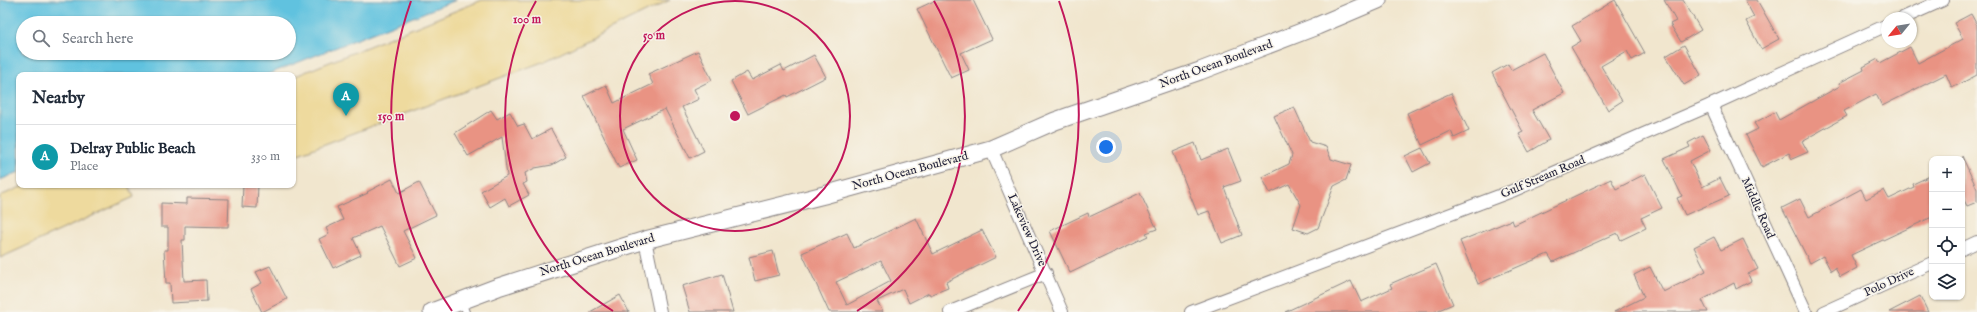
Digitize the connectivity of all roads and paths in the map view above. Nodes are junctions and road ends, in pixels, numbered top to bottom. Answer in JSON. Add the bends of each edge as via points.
{"nodes":[{"id":1,"x":1378,"y":0,"type":"edge"},
{"id":2,"x":1943,"y":0,"type":"edge"},
{"id":3,"x":1916,"y":12,"type":"edge"},
{"id":4,"x":1881,"y":28,"type":"edge"},
{"id":5,"x":1711,"y":105,"type":"junction"},
{"id":6,"x":992,"y":149,"type":"junction"},
{"id":7,"x":645,"y":240,"type":"junction"},
{"id":8,"x":1977,"y":242,"type":"edge"},
{"id":9,"x":1965,"y":248,"type":"edge"},
{"id":10,"x":1930,"y":264,"type":"edge"},
{"id":11,"x":1046,"y":273,"type":"junction"},
{"id":12,"x":464,"y":306,"type":"edge"},
{"id":13,"x":1837,"y":310,"type":"edge"},
{"id":14,"x":432,"y":312,"type":"edge"},
{"id":15,"x":660,"y":312,"type":"edge"},
{"id":16,"x":950,"y":312,"type":"edge"},
{"id":17,"x":1062,"y":312,"type":"edge"},
{"id":18,"x":1191,"y":312,"type":"edge"},
{"id":19,"x":1806,"y":312,"type":"edge"},
{"id":20,"x":1824,"y":312,"type":"edge"}],
"edges":[{"from":1,"to":6,"type":"main road","name":"North Ocean Boulevard","via":[[1200,71],[1055,121]]},
{"from":2,"to":3,"type":"street"},
{"from":4,"to":5,"type":"street","name":"Gulf Stream Road"},
{"from":5,"to":18,"type":"street","name":"Gulf Stream Road","via":[[1512,191]]},
{"from":5,"to":19,"type":"street","name":"Middle Road"},
{"from":6,"to":7,"type":"main road","name":"North Ocean Boulevard"},
{"from":6,"to":11,"type":"street","name":"Lakeview Drive"},
{"from":7,"to":12,"type":"main road","name":"North Ocean Boulevard","via":[[498,287]]},
{"from":7,"to":15,"type":"street"},
{"from":8,"to":9,"type":"street"},
{"from":10,"to":13,"type":"street","name":"Polo Drive"},
{"from":11,"to":16,"type":"street"},
{"from":11,"to":17,"type":"street","name":"Lakeview Drive"},
{"from":12,"to":14,"type":"main road","name":"North Ocean Boulevard"},
{"from":13,"to":20,"type":"street","name":"Polo Drive"}]}
